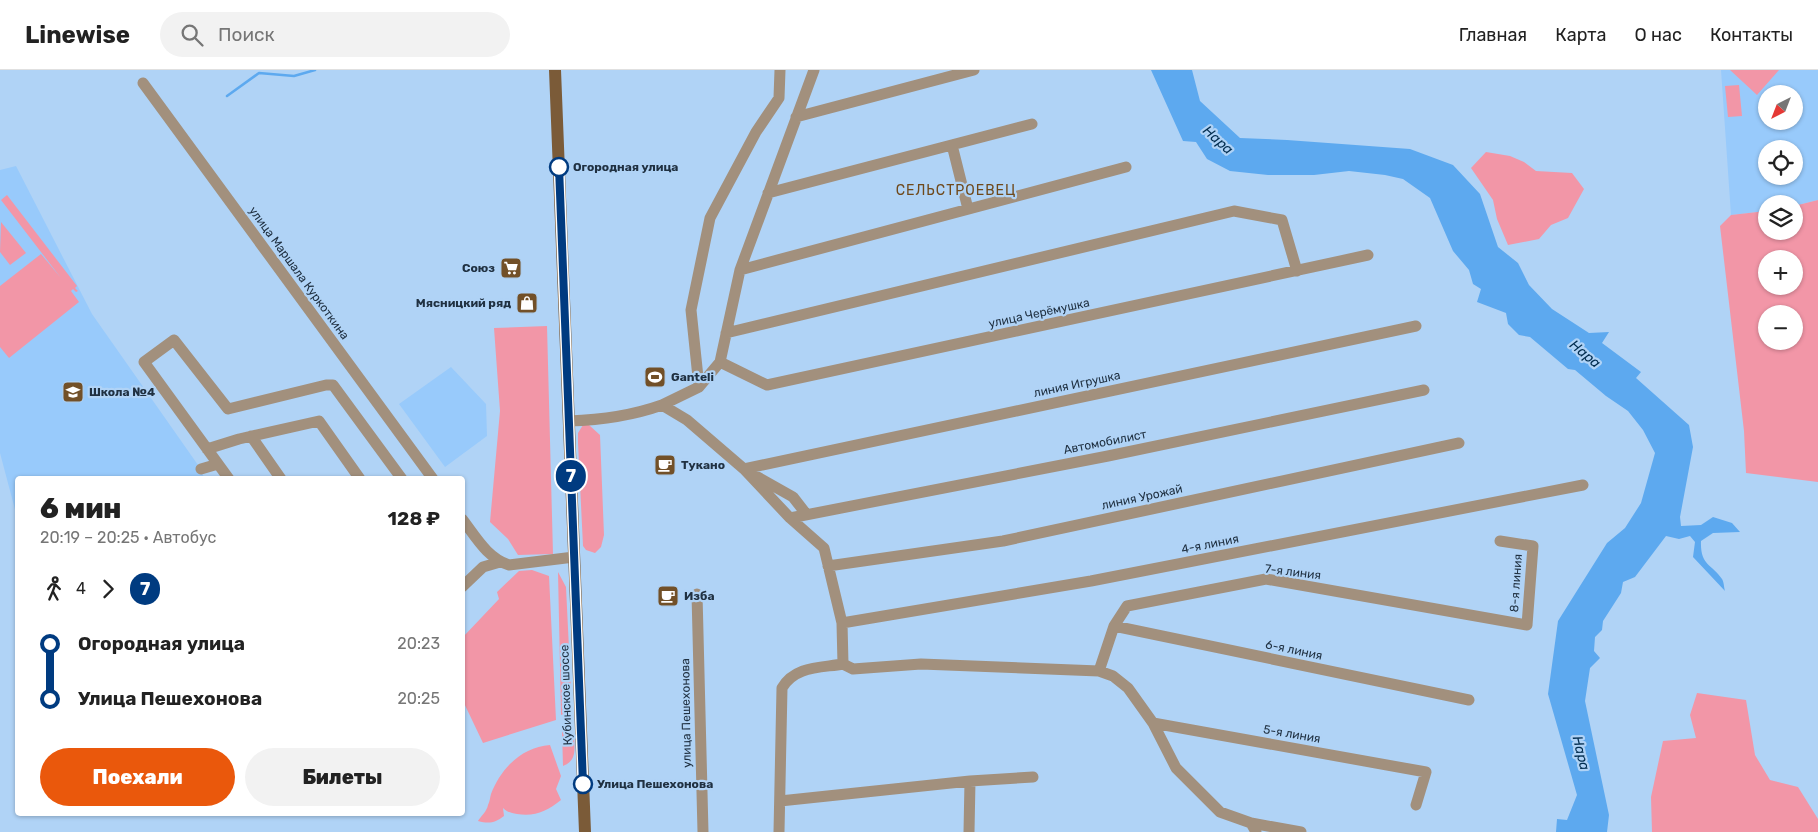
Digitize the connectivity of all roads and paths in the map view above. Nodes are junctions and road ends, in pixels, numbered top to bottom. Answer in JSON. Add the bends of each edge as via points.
{"nodes":[{"id":1,"x":555,"y":70,"type":"edge"},
{"id":2,"x":780,"y":70,"type":"edge"},
{"id":3,"x":814,"y":70,"type":"edge"},
{"id":4,"x":974,"y":70,"type":"edge"},
{"id":5,"x":143,"y":83,"type":"dead end"},
{"id":6,"x":796,"y":117,"type":"junction"},
{"id":7,"x":1032,"y":124,"type":"dead end"},
{"id":8,"x":952,"y":145,"type":"junction"},
{"id":9,"x":1126,"y":167,"type":"dead end"},
{"id":10,"x":768,"y":193,"type":"junction"},
{"id":11,"x":968,"y":209,"type":"junction"},
{"id":12,"x":1368,"y":255,"type":"dead end"},
{"id":13,"x":740,"y":270,"type":"junction"},
{"id":14,"x":1297,"y":271,"type":"junction"},
{"id":15,"x":1416,"y":326,"type":"dead end"},
{"id":16,"x":726,"y":333,"type":"junction"},
{"id":17,"x":720,"y":362,"type":"junction"},
{"id":18,"x":699,"y":387,"type":"junction"},
{"id":19,"x":1424,"y":390,"type":"dead end"},
{"id":20,"x":662,"y":406,"type":"junction"},
{"id":21,"x":569,"y":421,"type":"junction"},
{"id":22,"x":252,"y":436,"type":"junction"},
{"id":23,"x":1459,"y":443,"type":"dead end"},
{"id":24,"x":207,"y":449,"type":"junction"},
{"id":25,"x":218,"y":464,"type":"junction"},
{"id":26,"x":744,"y":469,"type":"junction"},
{"id":27,"x":201,"y":470,"type":"dead end"},
{"id":28,"x":227,"y":476,"type":"edge"},
{"id":29,"x":279,"y":476,"type":"edge"},
{"id":30,"x":358,"y":476,"type":"edge"},
{"id":31,"x":400,"y":476,"type":"edge"},
{"id":32,"x":431,"y":476,"type":"edge"},
{"id":33,"x":1582,"y":485,"type":"dead end"},
{"id":34,"x":807,"y":515,"type":"junction"},
{"id":35,"x":790,"y":518,"type":"junction"},
{"id":36,"x":465,"y":523,"type":"edge"},
{"id":37,"x":1500,"y":541,"type":"dead end"},
{"id":38,"x":574,"y":557,"type":"junction"},
{"id":39,"x":500,"y":562,"type":"junction"},
{"id":40,"x":828,"y":566,"type":"junction"},
{"id":41,"x":465,"y":583,"type":"edge"},
{"id":42,"x":697,"y":594,"type":"dead end"},
{"id":43,"x":842,"y":623,"type":"junction"},
{"id":44,"x":1527,"y":625,"type":"joint"},
{"id":45,"x":1114,"y":626,"type":"junction"},
{"id":46,"x":843,"y":664,"type":"junction"},
{"id":47,"x":1099,"y":671,"type":"junction"},
{"id":48,"x":1469,"y":700,"type":"dead end"},
{"id":49,"x":1153,"y":723,"type":"junction"},
{"id":50,"x":1033,"y":777,"type":"dead end"},
{"id":51,"x":970,"y":781,"type":"junction"},
{"id":52,"x":780,"y":802,"type":"junction"},
{"id":53,"x":1416,"y":806,"type":"dead end"},
{"id":54,"x":1254,"y":828,"type":"edge"},
{"id":55,"x":585,"y":832,"type":"edge"},
{"id":56,"x":703,"y":832,"type":"edge"},
{"id":57,"x":779,"y":832,"type":"edge"},
{"id":58,"x":969,"y":832,"type":"edge"},
{"id":59,"x":1302,"y":832,"type":"edge"}],
"edges":[{"from":1,"to":21,"type":"main road"},
{"from":2,"to":18,"type":"street","via":[[779,98],[756,132],[710,218],[691,310]]},
{"from":3,"to":6,"type":"street"},
{"from":4,"to":6,"type":"street"},
{"from":5,"to":32,"type":"street","name":"улица Маршала Куркоткина"},
{"from":6,"to":10,"type":"street"},
{"from":7,"to":8,"type":"street"},
{"from":8,"to":10,"type":"street"},
{"from":8,"to":11,"type":"street"},
{"from":9,"to":11,"type":"street"},
{"from":10,"to":13,"type":"street"},
{"from":11,"to":13,"type":"street"},
{"from":12,"to":14,"type":"street","name":"улица Черёмушка"},
{"from":13,"to":16,"type":"street"},
{"from":14,"to":16,"type":"street","via":[[1282,220],[1234,212]]},
{"from":14,"to":17,"type":"street","name":"улица Черёмушка","via":[[767,385]]},
{"from":15,"to":26,"type":"street","name":"линия Игрушка"},
{"from":16,"to":17,"type":"street"},
{"from":17,"to":18,"type":"street"},
{"from":18,"to":20,"type":"street"},
{"from":19,"to":34,"type":"street","name":"Автомобилист"},
{"from":20,"to":21,"type":"street","via":[[606,419]]},
{"from":20,"to":26,"type":"street","via":[[688,420]]},
{"from":21,"to":38,"type":"main road"},
{"from":22,"to":24,"type":"street"},
{"from":22,"to":29,"type":"street"},
{"from":22,"to":30,"type":"street","via":[[319,421]]},
{"from":23,"to":40,"type":"street","name":"линия Урожай","via":[[1003,541]]},
{"from":24,"to":25,"type":"street"},
{"from":24,"to":31,"type":"street","via":[[144,362],[174,340],[228,409],[333,385]]},
{"from":25,"to":27,"type":"street"},
{"from":25,"to":28,"type":"street"},
{"from":26,"to":34,"type":"street","via":[[793,497]]},
{"from":26,"to":35,"type":"street"},
{"from":33,"to":43,"type":"street","name":"4-я линия","via":[[1091,581]]},
{"from":34,"to":35,"type":"street","name":"Автомобилист"},
{"from":35,"to":40,"type":"street","via":[[824,548]]},
{"from":36,"to":39,"type":"street","via":[[492,557]]},
{"from":37,"to":44,"type":"street","name":"8-я линия","via":[[1533,546]]},
{"from":38,"to":39,"type":"street","via":[[509,565]]},
{"from":38,"to":55,"type":"main road","name":"Кубинское шоссе"},
{"from":39,"to":41,"type":"street","via":[[483,567]]},
{"from":40,"to":43,"type":"street"},
{"from":42,"to":56,"type":"street","name":"улица Пешехонова"},
{"from":43,"to":46,"type":"street"},
{"from":44,"to":45,"type":"street","name":"7-я линия","via":[[1266,579],[1126,606]]},
{"from":45,"to":47,"type":"street","name":"7-я линия"},
{"from":45,"to":48,"type":"street","name":"6-я линия"},
{"from":46,"to":47,"type":"street","via":[[853,669],[921,664]]},
{"from":46,"to":52,"type":"street","via":[[802,670],[788,679],[782,688]]},
{"from":47,"to":49,"type":"street","via":[[1113,676],[1128,688]]},
{"from":49,"to":53,"type":"street","name":"5-я линия","via":[[1426,772]]},
{"from":49,"to":54,"type":"street","via":[[1176,768],[1220,812]]},
{"from":50,"to":51,"type":"street"},
{"from":51,"to":52,"type":"street"},
{"from":51,"to":58,"type":"street"},
{"from":52,"to":57,"type":"street"},
{"from":54,"to":59,"type":"street"}]}
